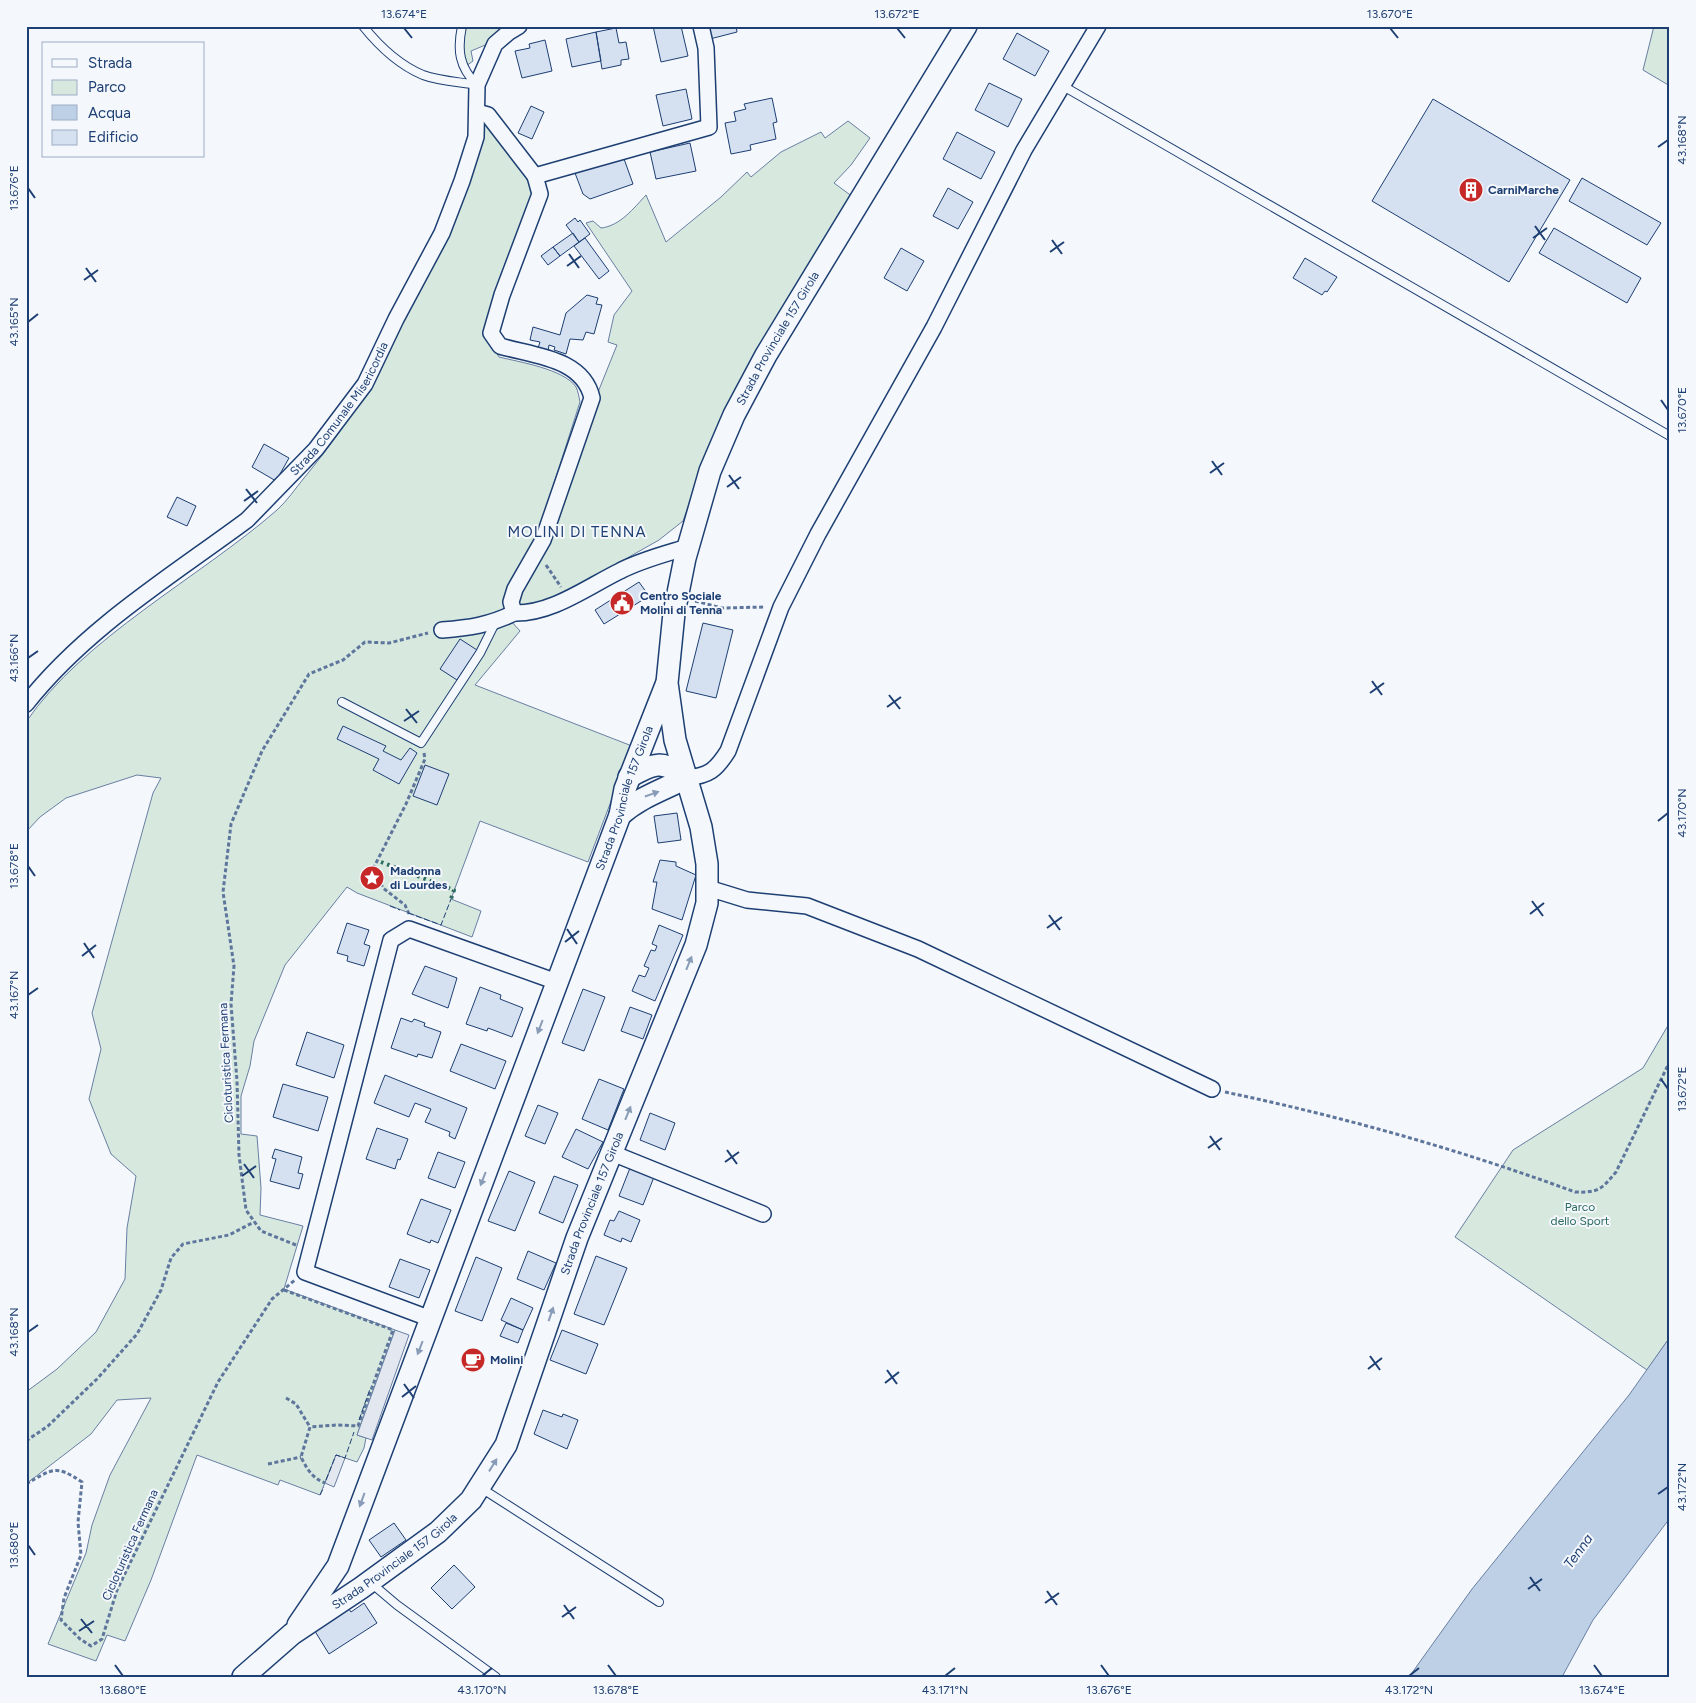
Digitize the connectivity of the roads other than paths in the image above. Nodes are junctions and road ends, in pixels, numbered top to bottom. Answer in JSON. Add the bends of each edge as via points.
{"nodes":[{"id":1,"x":363,"y":26,"type":"edge"},
{"id":2,"x":462,"y":26,"type":"edge"},
{"id":3,"x":519,"y":26,"type":"edge"},
{"id":4,"x":701,"y":26,"type":"edge"},
{"id":5,"x":966,"y":26,"type":"edge"},
{"id":6,"x":1098,"y":26,"type":"edge"},
{"id":7,"x":477,"y":85,"type":"junction"},
{"id":8,"x":1062,"y":86,"type":"junction"},
{"id":9,"x":477,"y":112,"type":"junction"},
{"id":10,"x":535,"y":176,"type":"junction"},
{"id":11,"x":1670,"y":436,"type":"edge"},
{"id":12,"x":688,"y":547,"type":"junction"},
{"id":13,"x":514,"y":613,"type":"junction"},
{"id":14,"x":495,"y":623,"type":"junction"},
{"id":15,"x":442,"y":630,"type":"road end"},
{"id":16,"x":667,"y":683,"type":"junction"},
{"id":17,"x":342,"y":702,"type":"dead end"},
{"id":18,"x":26,"y":704,"type":"edge"},
{"id":19,"x":629,"y":777,"type":"junction"},
{"id":20,"x":686,"y":778,"type":"junction"},
{"id":21,"x":620,"y":815,"type":"junction"},
{"id":22,"x":708,"y":888,"type":"junction"},
{"id":23,"x":557,"y":982,"type":"junction"},
{"id":24,"x":1212,"y":1089,"type":"road end"},
{"id":25,"x":612,"y":1153,"type":"junction"},
{"id":26,"x":763,"y":1214,"type":"dead end"},
{"id":27,"x":431,"y":1319,"type":"junction"},
{"id":28,"x":479,"y":1487,"type":"junction"},
{"id":29,"x":338,"y":1566,"type":"junction"},
{"id":30,"x":363,"y":1587,"type":"junction"},
{"id":31,"x":659,"y":1602,"type":"dead end"},
{"id":32,"x":292,"y":1634,"type":"junction"},
{"id":33,"x":243,"y":1677,"type":"edge"},
{"id":34,"x":496,"y":1677,"type":"edge"}],
"edges":[{"from":1,"to":7,"type":"lane","via":[[398,61],[424,75]]},
{"from":2,"to":7,"type":"lane","via":[[461,63]]},
{"from":3,"to":7,"type":"street","name":"Strada Comunale Misericordia","via":[[495,44]]},
{"from":4,"to":10,"type":"street","via":[[706,48],[709,128]]},
{"from":5,"to":12,"type":"main road","name":"Strada Provinciale 157 Girola","via":[[766,355],[734,415],[710,471]]},
{"from":6,"to":8,"type":"street"},
{"from":7,"to":9,"type":"street","name":"Strada Comunale Misericordia"},
{"from":8,"to":11,"type":"lane"},
{"from":8,"to":20,"type":"street","via":[[1024,150],[934,327],[818,534],[782,607],[728,751],[719,765],[702,776]]},
{"from":9,"to":10,"type":"street","via":[[488,115]]},
{"from":9,"to":18,"type":"street","name":"Strada Comunale Misericordia","via":[[476,137],[442,233],[365,384],[316,449],[247,520],[77,648]]},
{"from":10,"to":13,"type":"street","via":[[540,194],[491,333],[500,346],[566,364],[589,384],[592,398],[542,540],[515,589],[511,602]]},
{"from":12,"to":13,"type":"street","via":[[621,570],[575,594],[526,613]]},
{"from":12,"to":16,"type":"main road","name":"Strada Provinciale 157 Girola","via":[[669,647]]},
{"from":13,"to":14,"type":"street"},
{"from":14,"to":15,"type":"street"},
{"from":14,"to":17,"type":"lane","via":[[480,653],[422,743]]},
{"from":16,"to":19,"type":"main road","name":"Strada Provinciale 157 Girola"},
{"from":16,"to":20,"type":"main road","name":"Strada Provinciale 157 Girola","via":[[673,731]]},
{"from":19,"to":20,"type":"main road","via":[[648,766],[661,764],[672,766]]},
{"from":19,"to":21,"type":"main road","name":"Strada Provinciale 157 Girola"},
{"from":21,"to":20,"type":"main road","one_way":true,"via":[[645,796]]},
{"from":20,"to":22,"type":"main road","name":"Strada Provinciale 157 Girola","via":[[708,864]]},
{"from":21,"to":23,"type":"main road","name":"Strada Provinciale 157 Girola"},
{"from":22,"to":24,"type":"street","via":[[747,900],[807,906],[918,949]]},
{"from":25,"to":22,"type":"main road","name":"Strada Provinciale 157 Girola","one_way":true,"via":[[696,944]]},
{"from":23,"to":27,"type":"main road","name":"Strada Provinciale 157 Girola","one_way":true},
{"from":23,"to":27,"type":"street","via":[[409,928],[391,940],[305,1272]]},
{"from":25,"to":26,"type":"street"},
{"from":28,"to":25,"type":"main road","name":"Strada Provinciale 157 Girola","one_way":true,"via":[[506,1445],[577,1238]]},
{"from":27,"to":29,"type":"main road","name":"Strada Provinciale 157 Girola","one_way":true},
{"from":28,"to":30,"type":"main road","name":"Strada Provinciale 157 Girola","via":[[471,1500],[438,1532]]},
{"from":28,"to":31,"type":"lane"},
{"from":29,"to":30,"type":"main road","via":[[343,1586]]},
{"from":29,"to":32,"type":"main road","name":"Strada Provinciale 157 Girola"},
{"from":30,"to":32,"type":"main road","name":"Strada Provinciale 157 Girola"},
{"from":30,"to":34,"type":"lane","via":[[396,1605]]},
{"from":32,"to":33,"type":"main road","name":"Strada Provinciale 157 Girola"}]}
